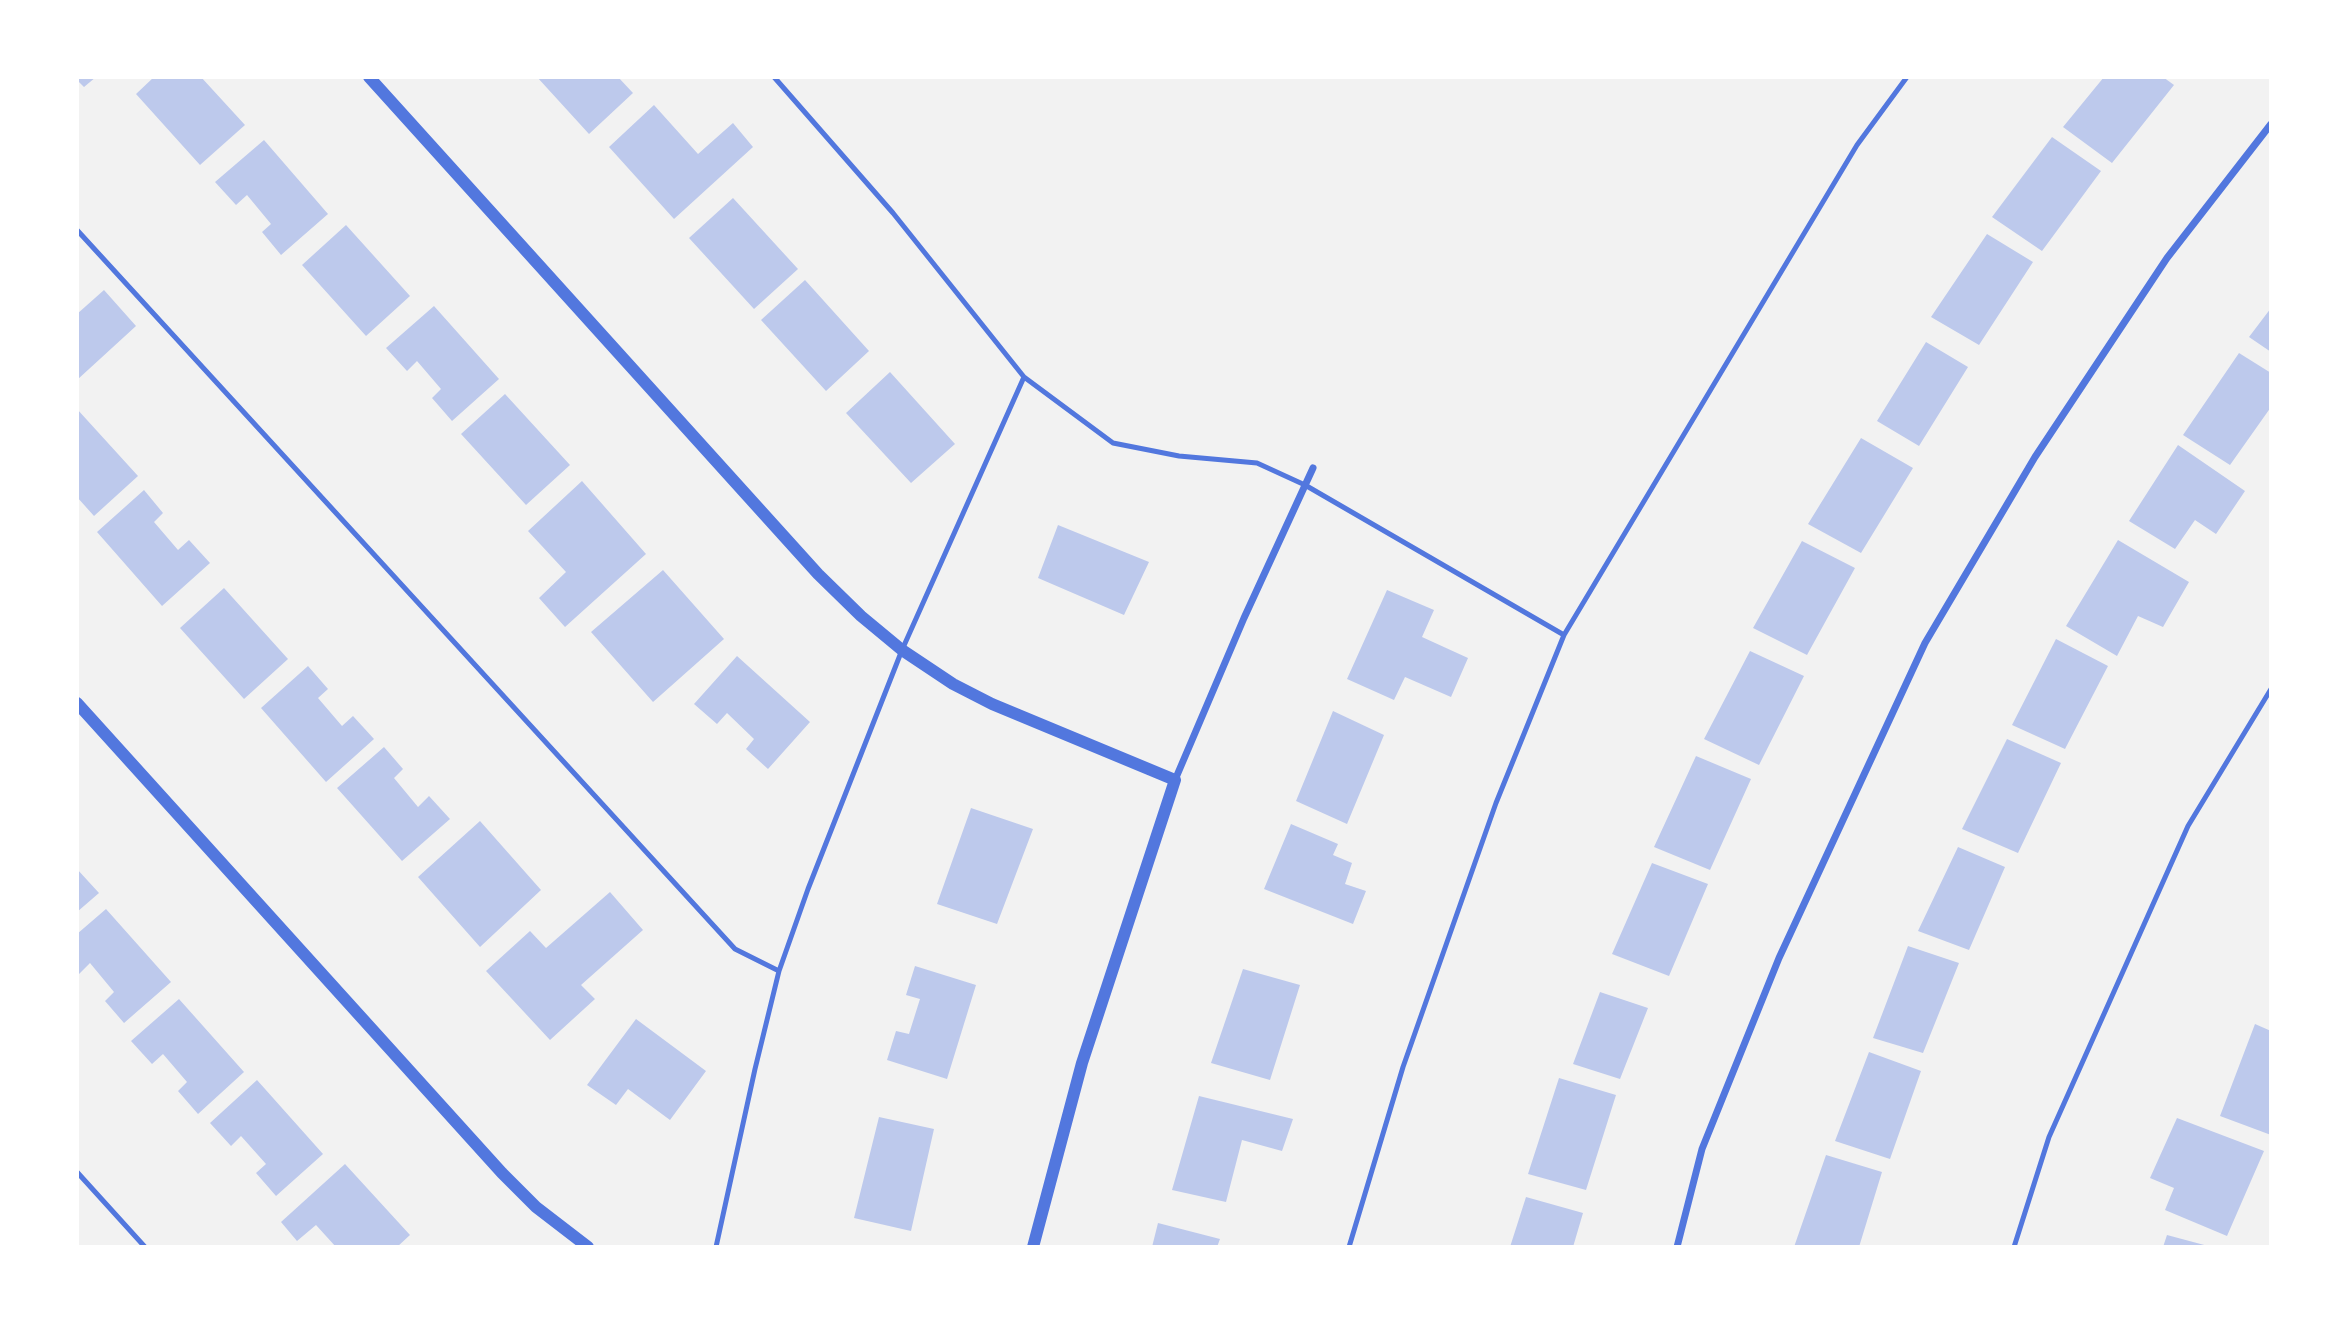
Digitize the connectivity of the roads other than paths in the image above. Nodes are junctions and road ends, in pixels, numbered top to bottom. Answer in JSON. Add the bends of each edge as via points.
{"nodes":[{"id":1,"x":369,"y":77,"type":"edge"},
{"id":2,"x":774,"y":77,"type":"edge"},
{"id":3,"x":1907,"y":77,"type":"edge"},
{"id":4,"x":2271,"y":124,"type":"edge"},
{"id":5,"x":77,"y":230,"type":"edge"},
{"id":6,"x":1024,"y":377,"type":"junction"},
{"id":7,"x":1313,"y":468,"type":"dead end"},
{"id":8,"x":1305,"y":485,"type":"junction"},
{"id":9,"x":1564,"y":635,"type":"junction"},
{"id":10,"x":902,"y":650,"type":"junction"},
{"id":11,"x":2271,"y":689,"type":"edge"},
{"id":12,"x":77,"y":703,"type":"edge"},
{"id":13,"x":1175,"y":780,"type":"junction"},
{"id":14,"x":779,"y":971,"type":"junction"},
{"id":15,"x":77,"y":1172,"type":"edge"},
{"id":16,"x":145,"y":1247,"type":"edge"},
{"id":17,"x":588,"y":1247,"type":"edge"},
{"id":18,"x":716,"y":1247,"type":"edge"},
{"id":19,"x":1033,"y":1247,"type":"edge"},
{"id":20,"x":1349,"y":1247,"type":"edge"},
{"id":21,"x":1677,"y":1247,"type":"edge"},
{"id":22,"x":2014,"y":1247,"type":"edge"}],
"edges":[{"from":1,"to":10,"type":"street","via":[[818,574]]},
{"from":2,"to":6,"type":"lane","via":[[894,213]]},
{"from":3,"to":9,"type":"lane","via":[[1857,145]]},
{"from":4,"to":21,"type":"street","via":[[2167,258],[2035,457],[1925,643],[1779,958],[1702,1149]]},
{"from":5,"to":14,"type":"lane","via":[[735,949]]},
{"from":6,"to":8,"type":"lane","via":[[1113,443],[1179,456],[1257,463]]},
{"from":6,"to":10,"type":"lane"},
{"from":7,"to":8,"type":"street"},
{"from":8,"to":9,"type":"lane"},
{"from":8,"to":13,"type":"street"},
{"from":9,"to":20,"type":"lane","via":[[1496,803],[1408,1054]]},
{"from":10,"to":13,"type":"street","via":[[992,704]]},
{"from":10,"to":14,"type":"lane"},
{"from":11,"to":22,"type":"lane","via":[[2188,826],[2049,1137]]},
{"from":12,"to":17,"type":"street","via":[[502,1173],[536,1207]]},
{"from":13,"to":19,"type":"street","via":[[1082,1063]]},
{"from":14,"to":18,"type":"lane"},
{"from":15,"to":16,"type":"lane"}]}
